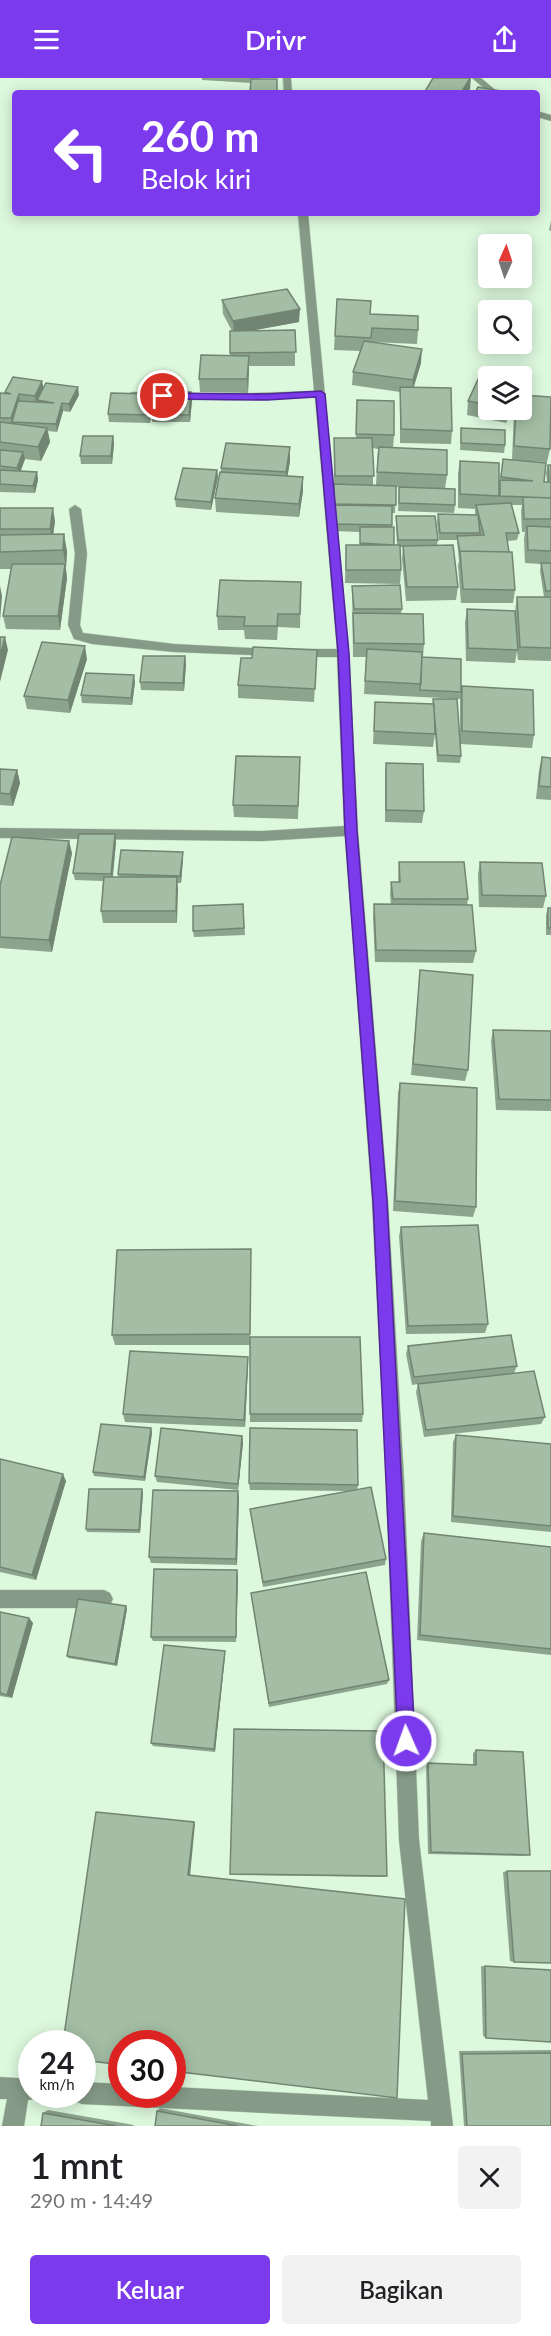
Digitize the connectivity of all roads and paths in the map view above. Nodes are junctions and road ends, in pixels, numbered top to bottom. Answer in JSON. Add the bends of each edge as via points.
{"nodes":[{"id":1,"x":476,"y":78,"type":"edge"},
{"id":2,"x":491,"y":90,"type":"edge"},
{"id":3,"x":303,"y":216,"type":"edge"},
{"id":4,"x":321,"y":394,"type":"junction"},
{"id":5,"x":120,"y":395,"type":"edge"},
{"id":6,"x":75,"y":509,"type":"dead end"},
{"id":7,"x":343,"y":653,"type":"junction"},
{"id":8,"x":351,"y":831,"type":"junction"},
{"id":9,"x":0,"y":833,"type":"edge"},
{"id":10,"x":0,"y":1599,"type":"edge"},
{"id":11,"x":104,"y":1599,"type":"dead end"},
{"id":12,"x":17,"y":2089,"type":"edge"},
{"id":13,"x":96,"y":2094,"type":"edge"},
{"id":14,"x":441,"y":2119,"type":"edge"},
{"id":15,"x":13,"y":2126,"type":"edge"}],
"edges":[{"from":1,"to":2,"type":"street"},
{"from":3,"to":4,"type":"street"},
{"from":4,"to":5,"type":"street"},
{"from":4,"to":7,"type":"street"},
{"from":6,"to":7,"type":"street","via":[[81,554],[74,625],[78,636],[185,649]]},
{"from":7,"to":8,"type":"street"},
{"from":8,"to":9,"type":"street","via":[[263,836]]},
{"from":8,"to":14,"type":"street","via":[[380,1201],[409,1840]]},
{"from":10,"to":11,"type":"street"},
{"from":12,"to":15,"type":"street"},
{"from":13,"to":14,"type":"street"}]}
